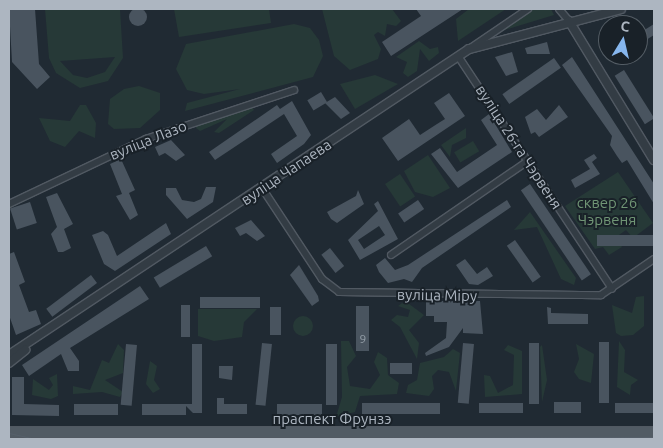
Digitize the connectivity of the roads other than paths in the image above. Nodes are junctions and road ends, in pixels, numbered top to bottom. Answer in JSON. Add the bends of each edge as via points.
{"nodes":[{"id":1,"x":528,"y":9,"type":"edge"},
{"id":2,"x":559,"y":9,"type":"edge"},
{"id":3,"x":621,"y":9,"type":"edge"},
{"id":4,"x":568,"y":22,"type":"junction"},
{"id":5,"x":469,"y":50,"type":"junction"},
{"id":6,"x":458,"y":56,"type":"junction"},
{"id":7,"x":294,"y":90,"type":"dead end"},
{"id":8,"x":654,"y":160,"type":"edge"},
{"id":9,"x":528,"y":161,"type":"junction"},
{"id":10,"x":262,"y":188,"type":"junction"},
{"id":11,"x":9,"y":204,"type":"edge"},
{"id":12,"x":391,"y":255,"type":"dead end"},
{"id":13,"x":654,"y":259,"type":"edge"},
{"id":14,"x":612,"y":289,"type":"junction"},
{"id":15,"x":44,"y":335,"type":"junction"},
{"id":16,"x":9,"y":355,"type":"edge"},
{"id":17,"x":9,"y":363,"type":"edge"},
{"id":18,"x":9,"y":432,"type":"edge"},
{"id":19,"x":654,"y":432,"type":"edge"},
{"id":20,"x":218,"y":436,"type":"edge"},
{"id":21,"x":230,"y":436,"type":"edge"},
{"id":22,"x":539,"y":436,"type":"edge"}],
"edges":[{"from":1,"to":5,"type":"street","name":"вуліца Чапаева"},
{"from":2,"to":4,"type":"street"},
{"from":3,"to":4,"type":"street"},
{"from":4,"to":5,"type":"street"},
{"from":4,"to":8,"type":"street"},
{"from":5,"to":6,"type":"street","name":"вуліца Чапаева"},
{"from":6,"to":9,"type":"street","name":"вуліца 26-га Чэрвеня"},
{"from":6,"to":10,"type":"street","name":"вуліца Чапаева"},
{"from":7,"to":11,"type":"street","name":"вуліца Лазо","via":[[176,127]]},
{"from":9,"to":12,"type":"street"},
{"from":9,"to":14,"type":"street","name":"вуліца 26-га Чэрвеня"},
{"from":10,"to":14,"type":"street","name":"вуліца Міру","via":[[322,279],[339,292],[520,296],[601,295]]},
{"from":10,"to":15,"type":"street","name":"вуліца Чапаева"},
{"from":13,"to":14,"type":"street","name":"вуліца Міру"},
{"from":15,"to":16,"type":"street","name":"вуліца Чапаева"},
{"from":15,"to":17,"type":"street","name":"вуліца Чапаева"},
{"from":18,"to":20,"type":"main road","name":"праспект Фрунзэ"},
{"from":19,"to":22,"type":"main road","name":"праспект Фрунзэ"},
{"from":20,"to":21,"type":"main road","name":"праспект Фрунзэ"},
{"from":21,"to":22,"type":"main road","name":"праспект Фрунзэ"}]}
